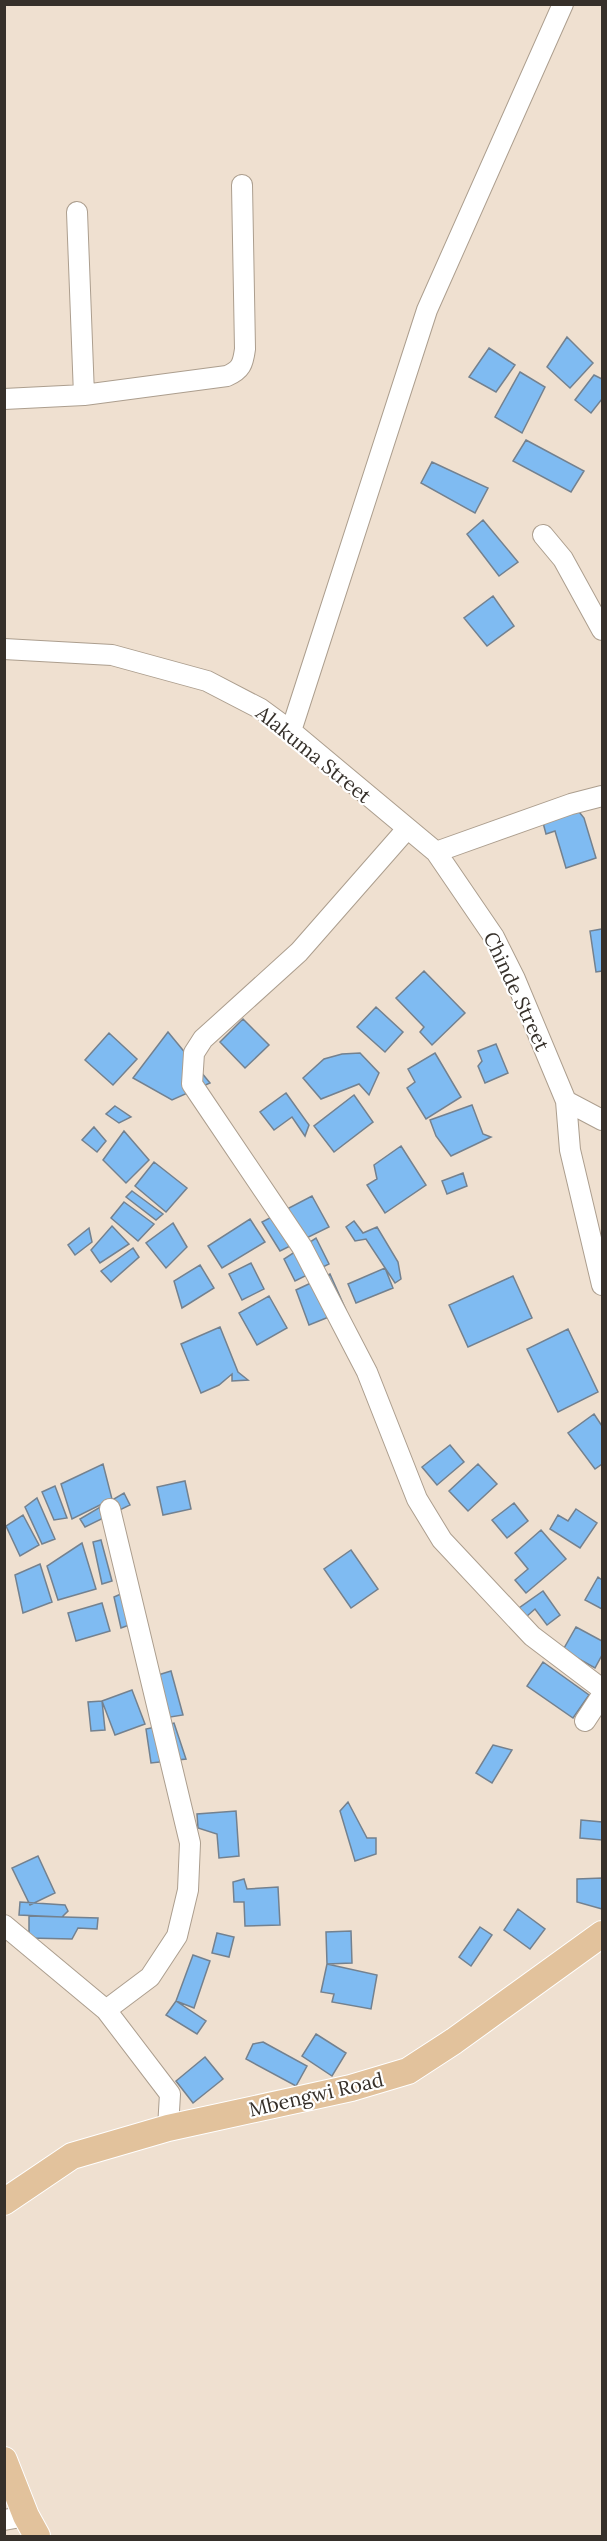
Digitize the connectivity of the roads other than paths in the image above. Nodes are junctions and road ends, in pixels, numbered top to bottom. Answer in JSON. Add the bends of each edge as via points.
{"nodes":[{"id":1,"x":563,"y":4,"type":"edge"},
{"id":2,"x":242,"y":185,"type":"dead end"},
{"id":3,"x":77,"y":212,"type":"dead end"},
{"id":4,"x":84,"y":395,"type":"junction"},
{"id":5,"x":4,"y":399,"type":"edge"},
{"id":6,"x":543,"y":535,"type":"dead end"},
{"id":7,"x":603,"y":630,"type":"edge"},
{"id":8,"x":4,"y":649,"type":"edge"},
{"id":9,"x":291,"y":731,"type":"junction"},
{"id":10,"x":603,"y":796,"type":"edge"},
{"id":11,"x":406,"y":830,"type":"junction"},
{"id":12,"x":436,"y":852,"type":"junction"},
{"id":13,"x":566,"y":1101,"type":"junction"},
{"id":14,"x":603,"y":1120,"type":"edge"},
{"id":15,"x":603,"y":1285,"type":"edge"},
{"id":16,"x":110,"y":1509,"type":"dead end"},
{"id":17,"x":603,"y":1689,"type":"edge"},
{"id":18,"x":603,"y":1695,"type":"edge"},
{"id":19,"x":585,"y":1721,"type":"dead end"},
{"id":20,"x":4,"y":1925,"type":"edge"},
{"id":21,"x":603,"y":1934,"type":"edge"},
{"id":22,"x":106,"y":2010,"type":"junction"},
{"id":23,"x":168,"y":2128,"type":"junction"},
{"id":24,"x":4,"y":2202,"type":"edge"},
{"id":25,"x":4,"y":2460,"type":"edge"},
{"id":26,"x":22,"y":2524,"type":"edge"}],
"edges":[{"from":1,"to":9,"type":"street","via":[[427,310]]},
{"from":2,"to":4,"type":"street","via":[[245,349],[238,371],[227,376]]},
{"from":3,"to":4,"type":"street"},
{"from":4,"to":5,"type":"street"},
{"from":6,"to":7,"type":"street","via":[[563,560]]},
{"from":8,"to":9,"type":"street","name":"Alakuma Street","via":[[112,655],[207,681],[261,709]]},
{"from":9,"to":11,"type":"street","name":"Alakuma Street"},
{"from":10,"to":12,"type":"street"},
{"from":11,"to":12,"type":"street","name":"Alakuma Street"},
{"from":11,"to":17,"type":"street","via":[[299,952],[203,1039],[194,1053],[192,1084],[302,1246],[367,1372],[417,1499],[442,1540],[532,1636]]},
{"from":12,"to":13,"type":"street","name":"Chinde Street","via":[[494,937]]},
{"from":13,"to":14,"type":"street"},
{"from":13,"to":15,"type":"street","name":"Chinde Street","via":[[574,1170]]},
{"from":16,"to":22,"type":"street","via":[[190,1843],[188,1890],[177,1936],[150,1977]]},
{"from":18,"to":19,"type":"street"},
{"from":20,"to":22,"type":"street"},
{"from":21,"to":23,"type":"main road","name":"Mbengwi Road","via":[[408,2071],[351,2088]]},
{"from":22,"to":23,"type":"street","via":[[170,2094]]},
{"from":23,"to":24,"type":"main road","name":"Mbengwi Road","via":[[72,2156]]},
{"from":25,"to":26,"type":"main road"}]}
